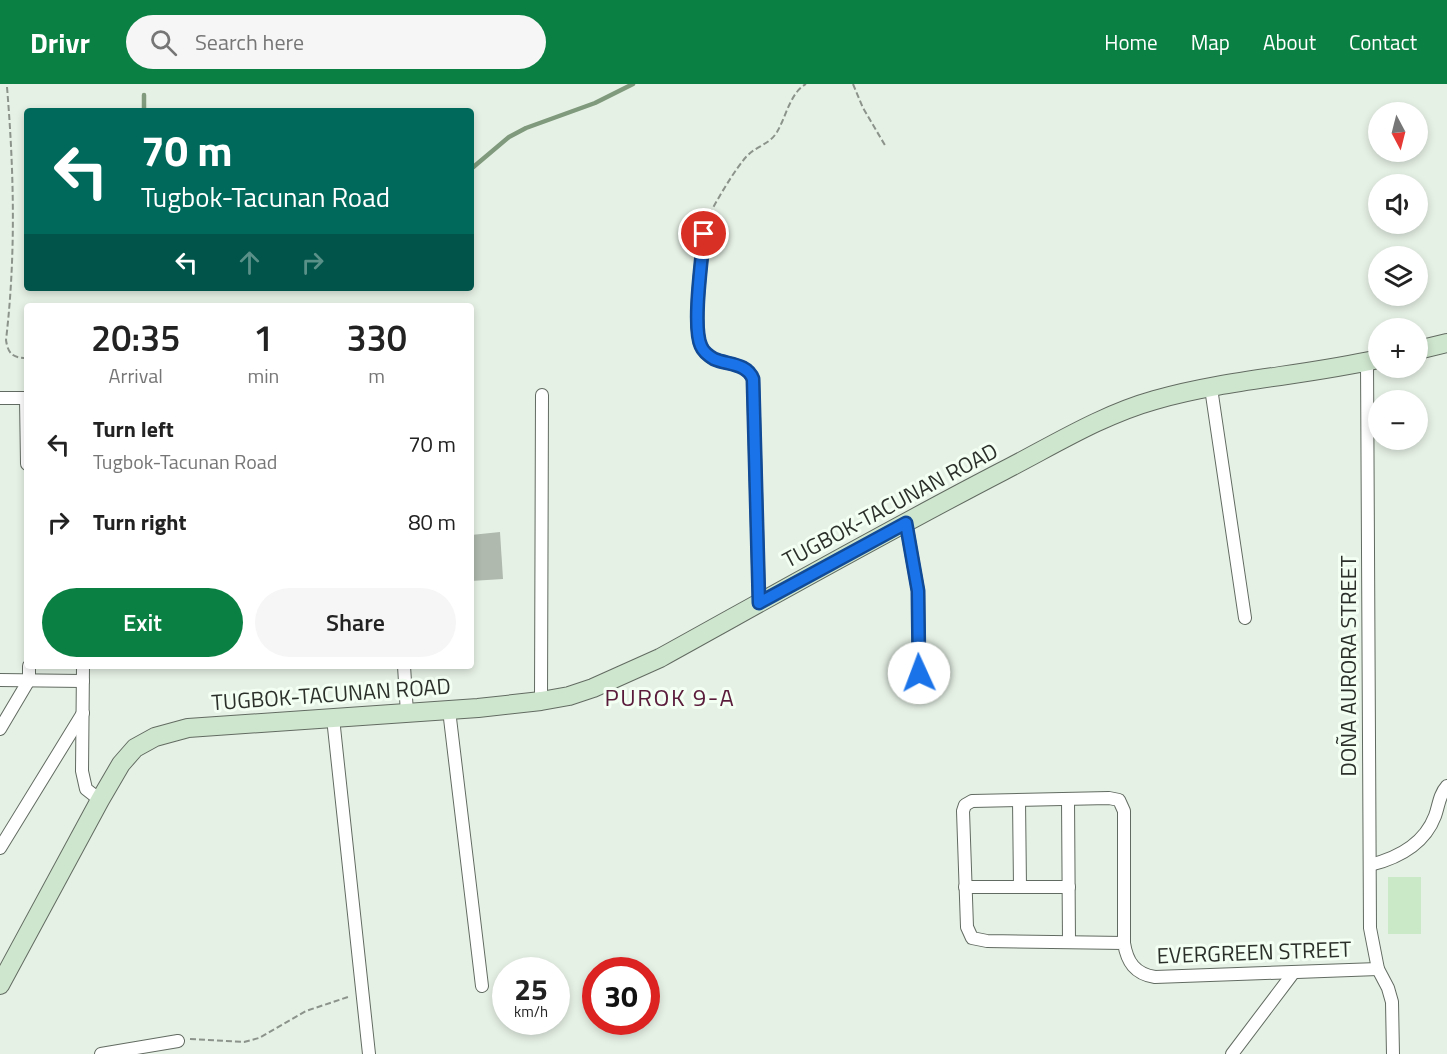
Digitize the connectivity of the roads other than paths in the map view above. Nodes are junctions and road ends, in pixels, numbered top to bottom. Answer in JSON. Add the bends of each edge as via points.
{"nodes":[{"id":1,"x":704,"y":234,"type":"road end"},
{"id":2,"x":1447,"y":343,"type":"edge"},
{"id":3,"x":1428,"y":348,"type":"edge"},
{"id":4,"x":1368,"y":362,"type":"edge"},
{"id":5,"x":1372,"y":378,"type":"edge"},
{"id":6,"x":1211,"y":388,"type":"junction"},
{"id":7,"x":542,"y":395,"type":"dead end"},
{"id":8,"x":0,"y":398,"type":"edge"},
{"id":9,"x":24,"y":398,"type":"edge"},
{"id":10,"x":906,"y":523,"type":"junction"},
{"id":11,"x":759,"y":603,"type":"junction"},
{"id":12,"x":1245,"y":618,"type":"dead end"},
{"id":13,"x":29,"y":669,"type":"edge"},
{"id":14,"x":83,"y":669,"type":"edge"},
{"id":15,"x":404,"y":669,"type":"edge"},
{"id":16,"x":919,"y":673,"type":"dead end"},
{"id":17,"x":0,"y":680,"type":"edge"},
{"id":18,"x":29,"y":680,"type":"junction"},
{"id":19,"x":83,"y":681,"type":"junction"},
{"id":20,"x":541,"y":700,"type":"junction"},
{"id":21,"x":449,"y":710,"type":"junction"},
{"id":22,"x":83,"y":713,"type":"junction"},
{"id":23,"x":407,"y":713,"type":"junction"},
{"id":24,"x":333,"y":718,"type":"junction"},
{"id":25,"x":0,"y":729,"type":"edge"},
{"id":26,"x":1447,"y":786,"type":"edge"},
{"id":27,"x":1068,"y":799,"type":"junction"},
{"id":28,"x":100,"y":800,"type":"junction"},
{"id":29,"x":1019,"y":800,"type":"junction"},
{"id":30,"x":0,"y":848,"type":"edge"},
{"id":31,"x":1370,"y":866,"type":"junction"},
{"id":32,"x":966,"y":887,"type":"junction"},
{"id":33,"x":1020,"y":887,"type":"junction"},
{"id":34,"x":1069,"y":887,"type":"junction"},
{"id":35,"x":1069,"y":942,"type":"junction"},
{"id":36,"x":1124,"y":943,"type":"junction"},
{"id":37,"x":1378,"y":969,"type":"junction"},
{"id":38,"x":1294,"y":972,"type":"junction"},
{"id":39,"x":0,"y":985,"type":"edge"},
{"id":40,"x":482,"y":986,"type":"dead end"},
{"id":41,"x":178,"y":1041,"type":"road end"},
{"id":42,"x":101,"y":1054,"type":"edge"},
{"id":43,"x":369,"y":1054,"type":"edge"},
{"id":44,"x":1232,"y":1054,"type":"edge"},
{"id":45,"x":1393,"y":1054,"type":"edge"}],
"edges":[{"from":1,"to":11,"type":"street","via":[[700,345],[712,358],[751,372],[753,379]]},
{"from":2,"to":3,"type":"street"},
{"from":4,"to":6,"type":"street","name":"TUGBOK-TACUNAN ROAD"},
{"from":5,"to":31,"type":"street","name":"DOÑA AURORA STREET"},
{"from":6,"to":10,"type":"street","name":"TUGBOK-TACUNAN ROAD","via":[[1155,400],[1105,419]]},
{"from":6,"to":12,"type":"street"},
{"from":7,"to":20,"type":"street"},
{"from":8,"to":9,"type":"street"},
{"from":10,"to":11,"type":"street","name":"TUGBOK-TACUNAN ROAD"},
{"from":10,"to":16,"type":"street","via":[[918,591]]},
{"from":11,"to":20,"type":"street","name":"TUGBOK-TACUNAN ROAD","via":[[620,678],[569,696]]},
{"from":13,"to":18,"type":"street"},
{"from":14,"to":19,"type":"street"},
{"from":15,"to":23,"type":"street"},
{"from":17,"to":18,"type":"street"},
{"from":18,"to":19,"type":"street"},
{"from":18,"to":25,"type":"street"},
{"from":19,"to":22,"type":"street"},
{"from":20,"to":21,"type":"street","name":"TUGBOK-TACUNAN ROAD"},
{"from":21,"to":23,"type":"street","name":"TUGBOK-TACUNAN ROAD"},
{"from":21,"to":40,"type":"street"},
{"from":22,"to":28,"type":"street","via":[[83,782]]},
{"from":22,"to":30,"type":"street"},
{"from":23,"to":24,"type":"street","name":"TUGBOK-TACUNAN ROAD"},
{"from":24,"to":28,"type":"street","name":"TUGBOK-TACUNAN ROAD","via":[[188,728],[154,736],[135,748]]},
{"from":24,"to":43,"type":"street"},
{"from":26,"to":31,"type":"street","via":[[1422,838],[1399,855]]},
{"from":27,"to":29,"type":"street"},
{"from":27,"to":34,"type":"street"},
{"from":27,"to":36,"type":"street","via":[[1119,800],[1124,811]]},
{"from":28,"to":39,"type":"street","name":"TUGBOK-TACUNAN ROAD"},
{"from":29,"to":32,"type":"street","via":[[972,801],[965,805]]},
{"from":29,"to":33,"type":"street"},
{"from":31,"to":37,"type":"street","name":"DOÑA AURORA STREET","via":[[1370,934]]},
{"from":32,"to":33,"type":"street"},
{"from":32,"to":35,"type":"street","name":"EVERGREEN STREET","via":[[967,927],[972,938]]},
{"from":33,"to":34,"type":"street"},
{"from":34,"to":35,"type":"street"},
{"from":35,"to":36,"type":"street","name":"EVERGREEN STREET"},
{"from":36,"to":38,"type":"street","name":"EVERGREEN STREET","via":[[1130,964],[1144,976]]},
{"from":37,"to":38,"type":"street","name":"EVERGREEN STREET"},
{"from":37,"to":45,"type":"street","name":"DOÑA AURORA STREET","via":[[1392,1002]]},
{"from":38,"to":44,"type":"street"},
{"from":41,"to":42,"type":"street"}]}
